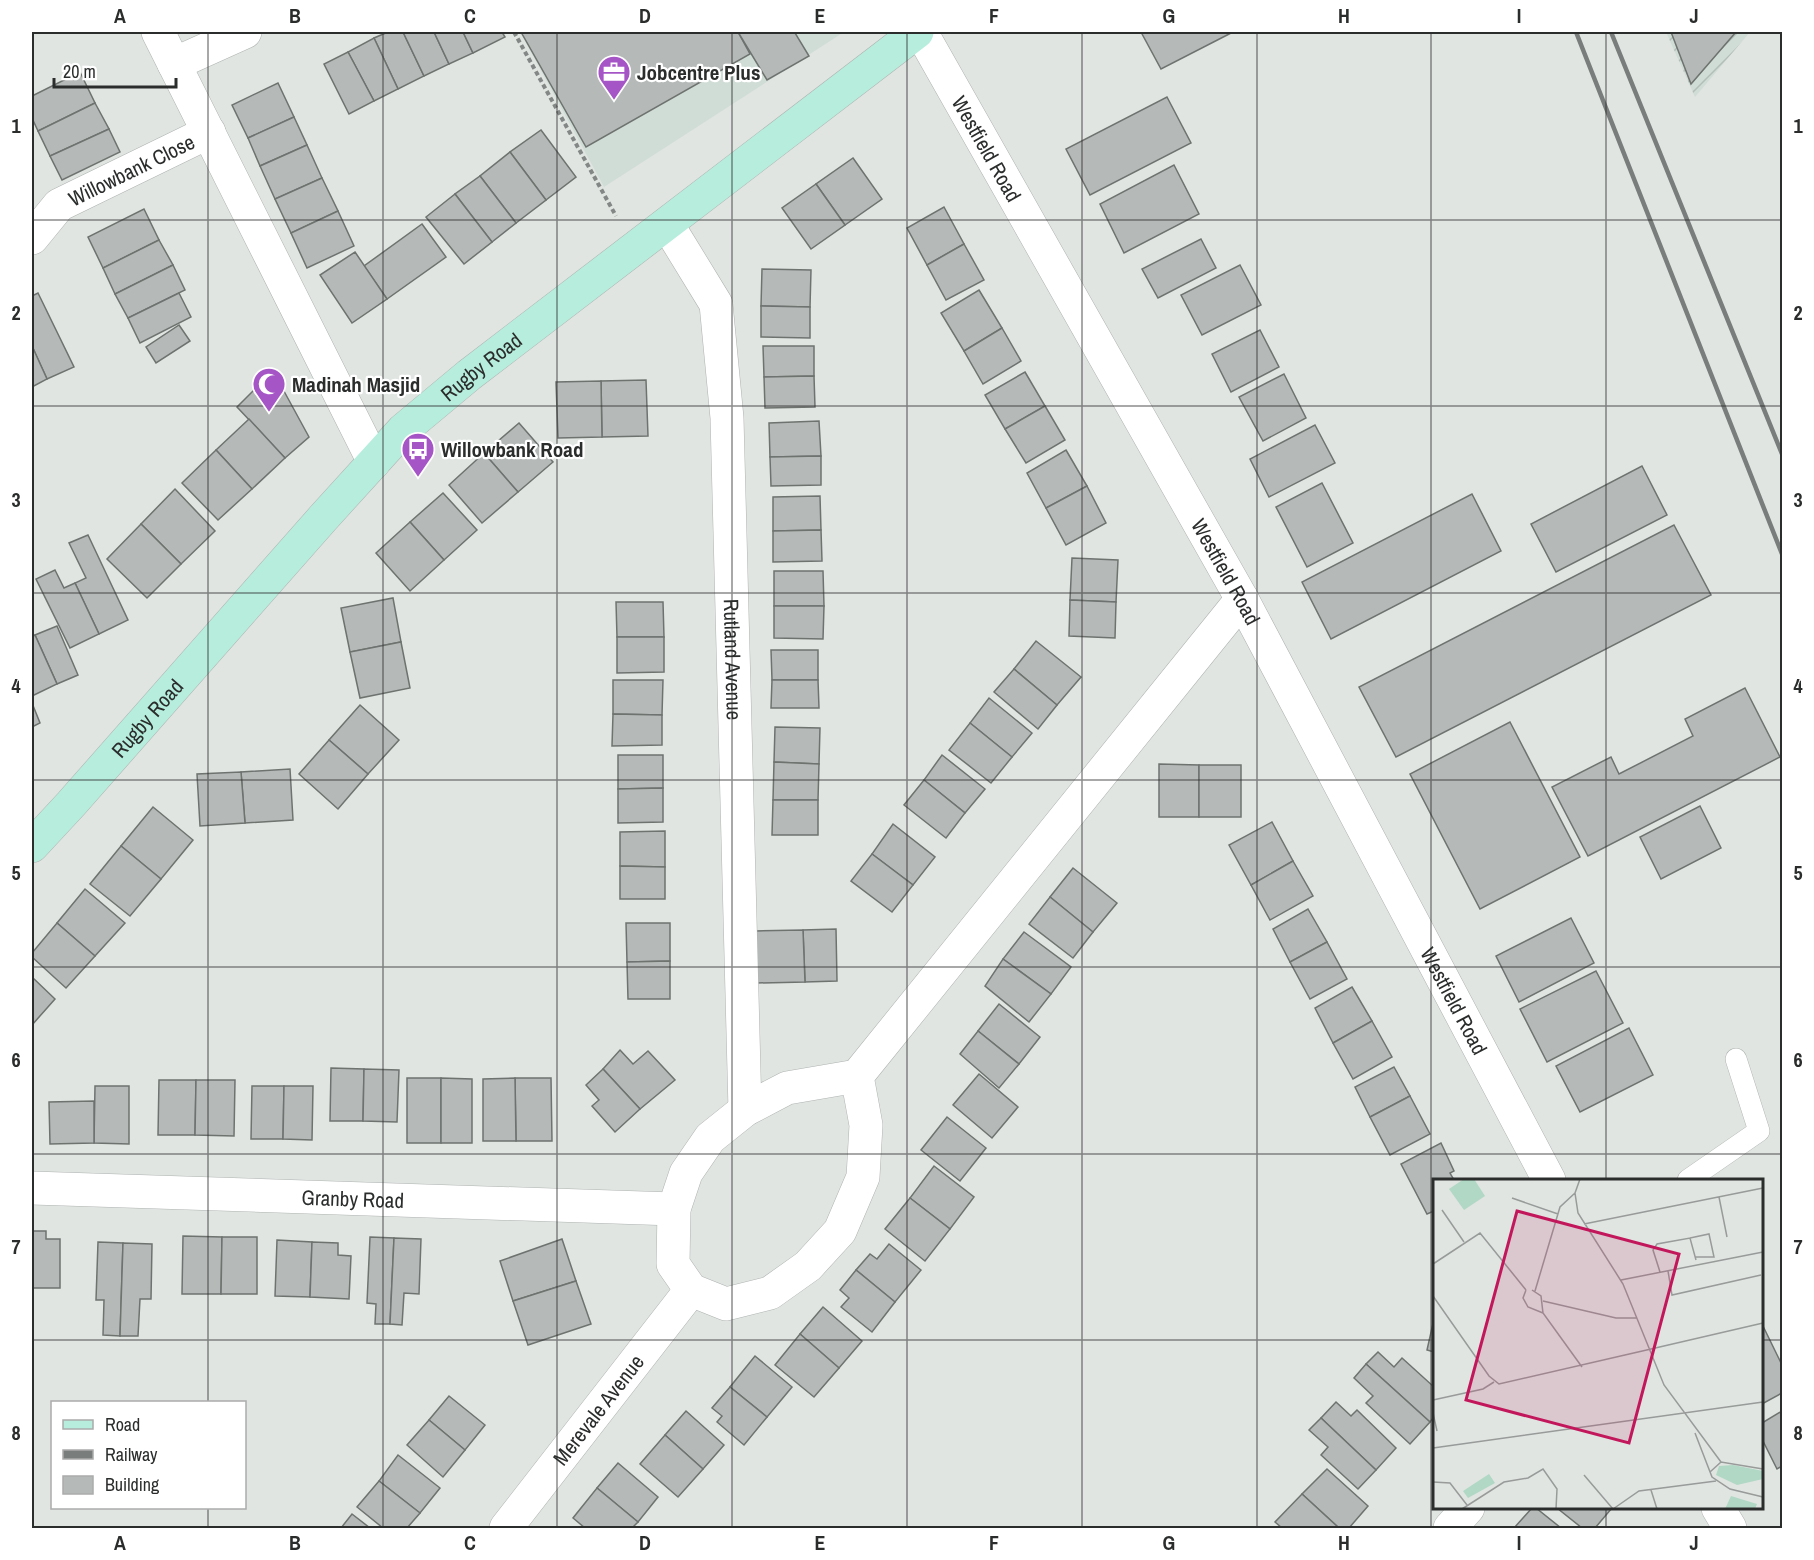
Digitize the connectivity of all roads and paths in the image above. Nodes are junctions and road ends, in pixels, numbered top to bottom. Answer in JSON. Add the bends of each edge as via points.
{"nodes":[{"id":1,"x":158,"y":32,"type":"edge"},
{"id":2,"x":244,"y":32,"type":"edge"},
{"id":3,"x":514,"y":32,"type":"edge"},
{"id":4,"x":919,"y":32,"type":"edge"},
{"id":5,"x":174,"y":64,"type":"junction"},
{"id":6,"x":208,"y":132,"type":"junction"},
{"id":7,"x":667,"y":224,"type":"junction"},
{"id":8,"x":32,"y":238,"type":"edge"},
{"id":9,"x":634,"y":249,"type":"junction"},
{"id":10,"x":374,"y":462,"type":"junction"},
{"id":11,"x":1242,"y":599,"type":"junction"},
{"id":12,"x":32,"y":846,"type":"edge"},
{"id":13,"x":1736,"y":1059,"type":"dead end"},
{"id":14,"x":856,"y":1076,"type":"junction"},
{"id":15,"x":744,"y":1110,"type":"junction"},
{"id":16,"x":1548,"y":1179,"type":"edge"},
{"id":17,"x":1689,"y":1179,"type":"edge"},
{"id":18,"x":32,"y":1188,"type":"edge"},
{"id":19,"x":674,"y":1209,"type":"junction"},
{"id":20,"x":691,"y":1290,"type":"junction"},
{"id":21,"x":1467,"y":1509,"type":"edge"},
{"id":22,"x":1720,"y":1509,"type":"edge"},
{"id":23,"x":506,"y":1528,"type":"edge"},
{"id":24,"x":1450,"y":1528,"type":"edge"},
{"id":25,"x":1730,"y":1528,"type":"edge"}],
"edges":[{"from":1,"to":5,"type":"street"},
{"from":2,"to":5,"type":"street"},
{"from":3,"to":9,"type":"path"},
{"from":4,"to":7,"type":"main road","name":"Rugby Road"},
{"from":4,"to":11,"type":"street","name":"Westfield Road"},
{"from":5,"to":6,"type":"street"},
{"from":6,"to":8,"type":"street","name":"Willowbank Close","via":[[59,205]]},
{"from":6,"to":10,"type":"street"},
{"from":7,"to":9,"type":"main road","name":"Rugby Road"},
{"from":7,"to":15,"type":"street","name":"Rutland Avenue","via":[[716,304],[727,417]]},
{"from":9,"to":10,"type":"main road","name":"Rugby Road","via":[[461,382],[403,430]]},
{"from":10,"to":12,"type":"main road","name":"Rugby Road"},
{"from":11,"to":14,"type":"street"},
{"from":11,"to":16,"type":"street","name":"Westfield Road"},
{"from":13,"to":17,"type":"lane","via":[[1759,1131]]},
{"from":14,"to":15,"type":"street","via":[[786,1088]]},
{"from":14,"to":20,"type":"street","via":[[866,1125],[863,1177],[840,1231],[808,1266],[770,1293],[726,1304]]},
{"from":15,"to":19,"type":"street","via":[[710,1138],[686,1173]]},
{"from":18,"to":19,"type":"street","name":"Granby Road"},
{"from":19,"to":20,"type":"street","via":[[673,1264]]},
{"from":20,"to":23,"type":"street","name":"Merevale Avenue"},
{"from":21,"to":24,"type":"street"},
{"from":22,"to":25,"type":"street"}]}
